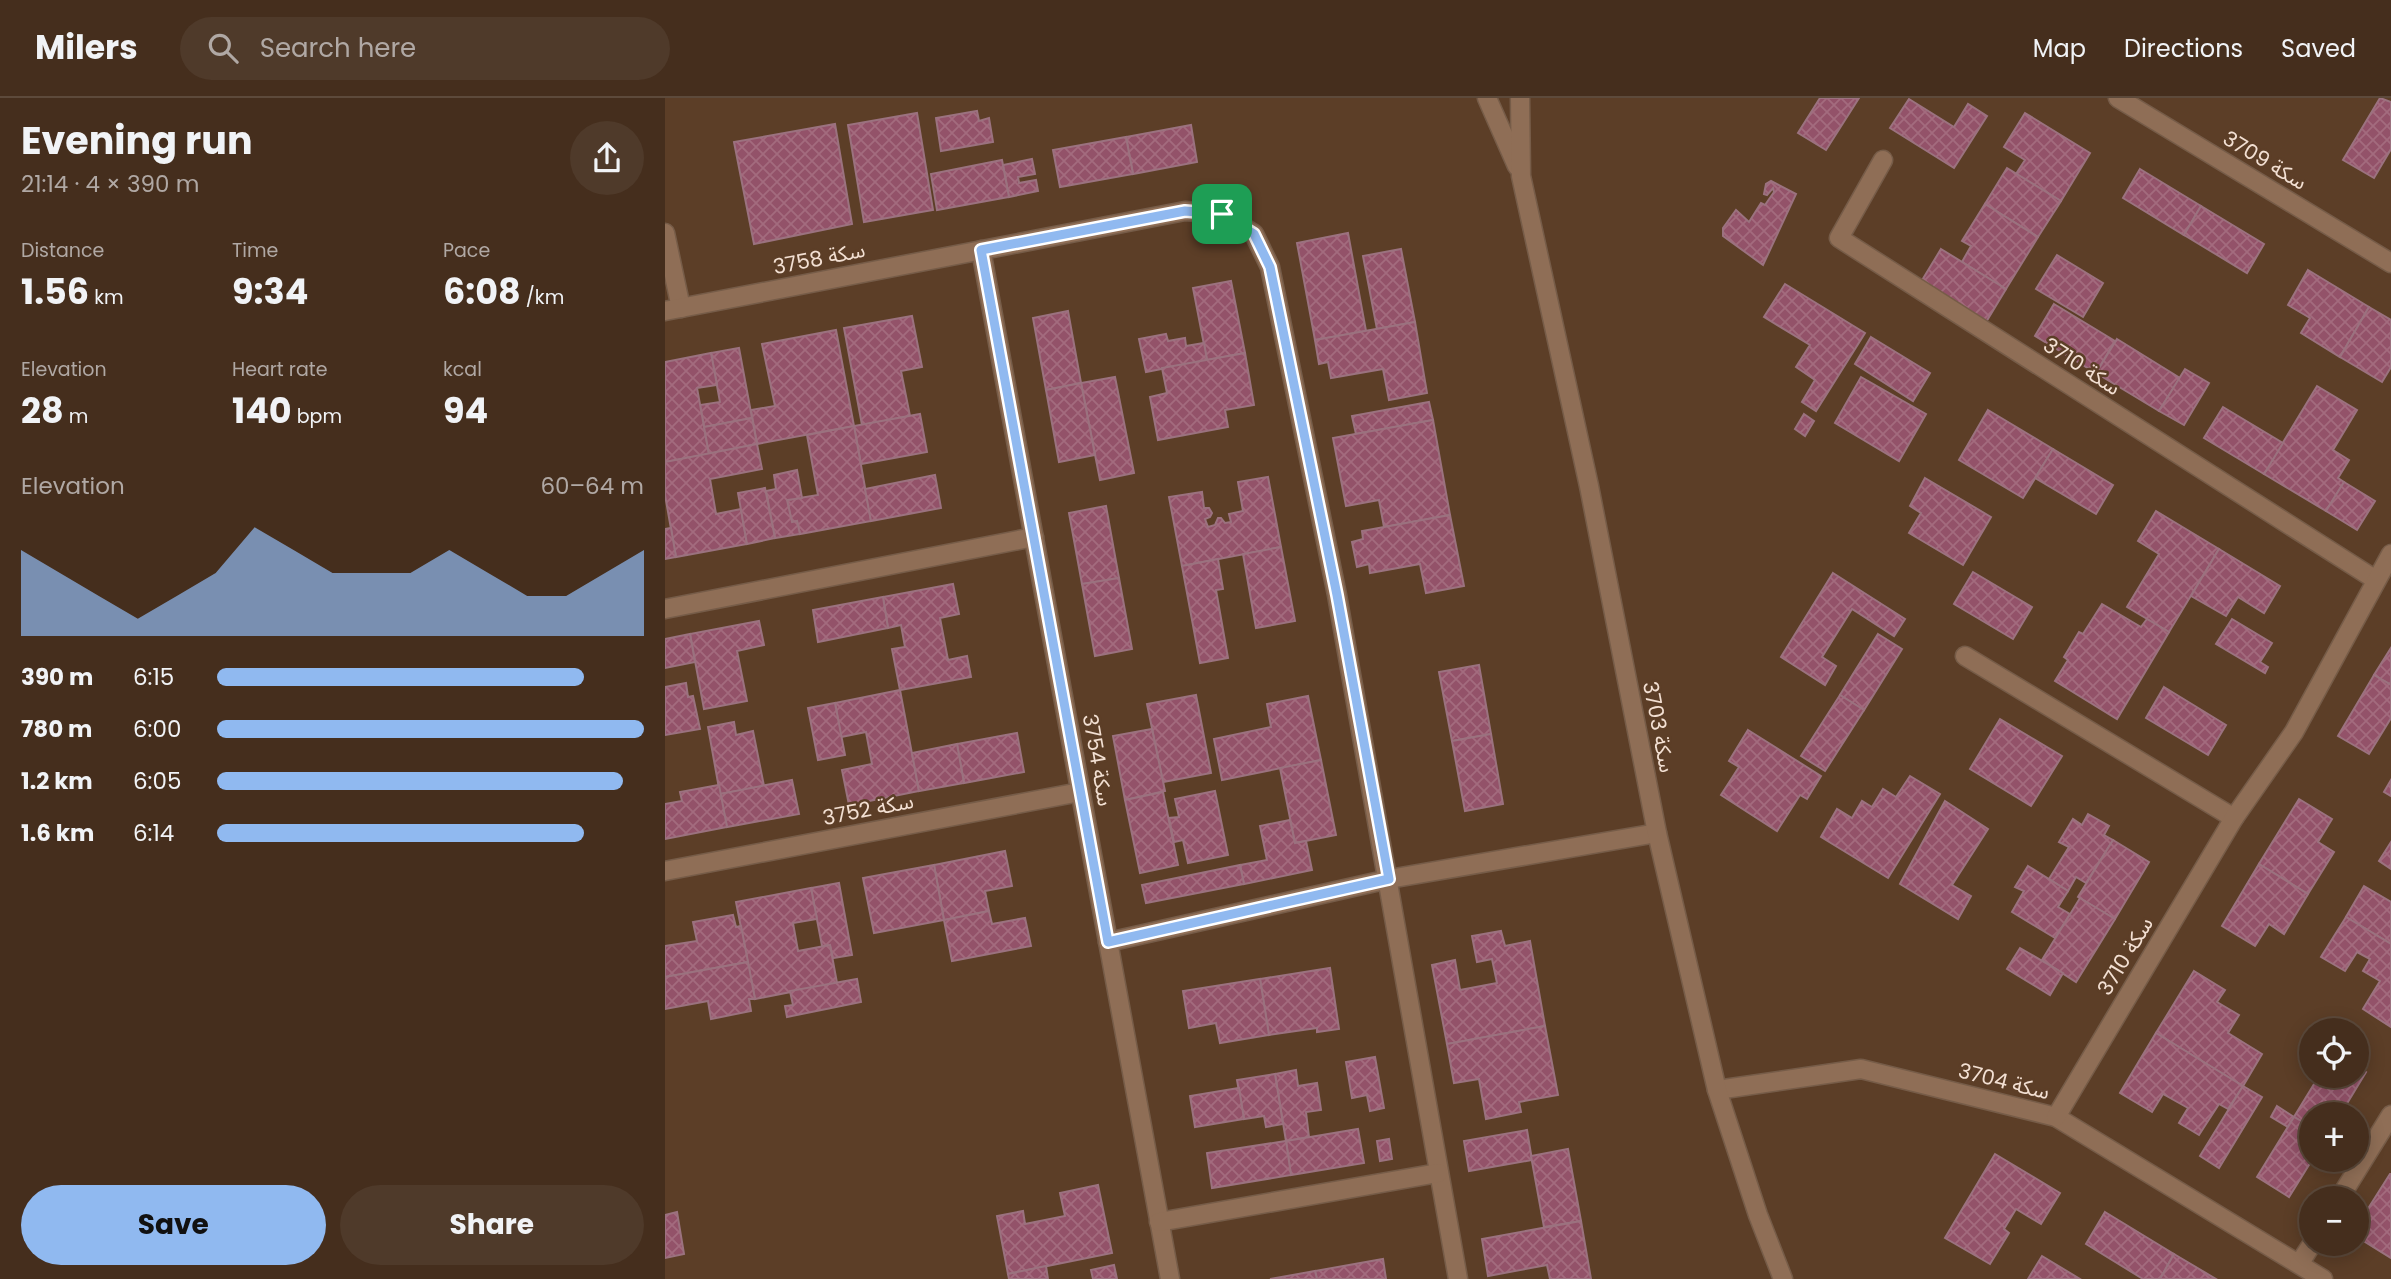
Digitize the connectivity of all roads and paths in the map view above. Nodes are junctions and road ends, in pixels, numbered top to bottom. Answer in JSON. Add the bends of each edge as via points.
{"nodes":[{"id":1,"x":1487,"y":98,"type":"edge"},
{"id":2,"x":1520,"y":98,"type":"edge"},
{"id":3,"x":2118,"y":98,"type":"edge"},
{"id":4,"x":1883,"y":160,"type":"dead end"},
{"id":5,"x":1521,"y":176,"type":"junction"},
{"id":6,"x":665,"y":233,"type":"edge"},
{"id":7,"x":981,"y":250,"type":"junction"},
{"id":8,"x":2390,"y":260,"type":"edge"},
{"id":9,"x":673,"y":309,"type":"edge"},
{"id":10,"x":1034,"y":537,"type":"junction"},
{"id":11,"x":2391,"y":554,"type":"edge"},
{"id":12,"x":2376,"y":580,"type":"junction"},
{"id":13,"x":665,"y":609,"type":"edge"},
{"id":14,"x":1965,"y":656,"type":"dead end"},
{"id":15,"x":1080,"y":792,"type":"junction"},
{"id":16,"x":2234,"y":818,"type":"junction"},
{"id":17,"x":1657,"y":833,"type":"junction"},
{"id":18,"x":665,"y":871,"type":"edge"},
{"id":19,"x":1389,"y":879,"type":"junction"},
{"id":20,"x":1108,"y":942,"type":"junction"},
{"id":21,"x":1717,"y":1090,"type":"junction"},
{"id":22,"x":2391,"y":1115,"type":"edge"},
{"id":23,"x":2056,"y":1117,"type":"junction"},
{"id":24,"x":1438,"y":1173,"type":"junction"},
{"id":25,"x":2347,"y":1186,"type":"edge"},
{"id":26,"x":1159,"y":1222,"type":"junction"},
{"id":27,"x":2304,"y":1256,"type":"edge"},
{"id":28,"x":2299,"y":1264,"type":"junction"},
{"id":29,"x":1170,"y":1279,"type":"edge"},
{"id":30,"x":1458,"y":1279,"type":"edge"},
{"id":31,"x":1783,"y":1279,"type":"edge"},
{"id":32,"x":2323,"y":1279,"type":"edge"}],
"edges":[{"from":1,"to":5,"type":"street","name":"سكة 3703"},
{"from":2,"to":5,"type":"street","name":"سكة 3703"},
{"from":3,"to":8,"type":"street","name":"سكة 3709"},
{"from":4,"to":12,"type":"street","name":"سكة 3710","via":[[1839,237]]},
{"from":5,"to":17,"type":"street","name":"سكة 3703","via":[[1589,486]]},
{"from":6,"to":9,"type":"street"},
{"from":7,"to":9,"type":"street","name":"سكة 3758"},
{"from":7,"to":10,"type":"street","name":"سكة 3754"},
{"from":7,"to":19,"type":"street","name":"سكة 3758","via":[[1185,211],[1222,214],[1254,234],[1270,267]]},
{"from":10,"to":13,"type":"street"},
{"from":10,"to":15,"type":"street","name":"سكة 3754"},
{"from":11,"to":12,"type":"street","name":"سكة 3710"},
{"from":12,"to":16,"type":"street","name":"سكة 3710","via":[[2294,732]]},
{"from":14,"to":16,"type":"street"},
{"from":15,"to":18,"type":"street","name":"سكة 3752"},
{"from":15,"to":20,"type":"street","name":"سكة 3754"},
{"from":16,"to":23,"type":"street","name":"سكة 3710"},
{"from":17,"to":19,"type":"street"},
{"from":17,"to":21,"type":"street","name":"سكة 3703"},
{"from":19,"to":20,"type":"street"},
{"from":19,"to":24,"type":"street","name":"سكة 3758"},
{"from":20,"to":26,"type":"street","name":"سكة 3754"},
{"from":21,"to":23,"type":"street","name":"سكة 3704","via":[[1861,1069]]},
{"from":21,"to":31,"type":"street","name":"سكة 3703"},
{"from":22,"to":25,"type":"street"},
{"from":23,"to":28,"type":"street","name":"سكة 3704"},
{"from":24,"to":26,"type":"street"},
{"from":24,"to":30,"type":"street","name":"سكة 3758"},
{"from":26,"to":29,"type":"street","name":"سكة 3754"},
{"from":27,"to":28,"type":"street"},
{"from":28,"to":32,"type":"street","name":"سكة 3704"}]}
